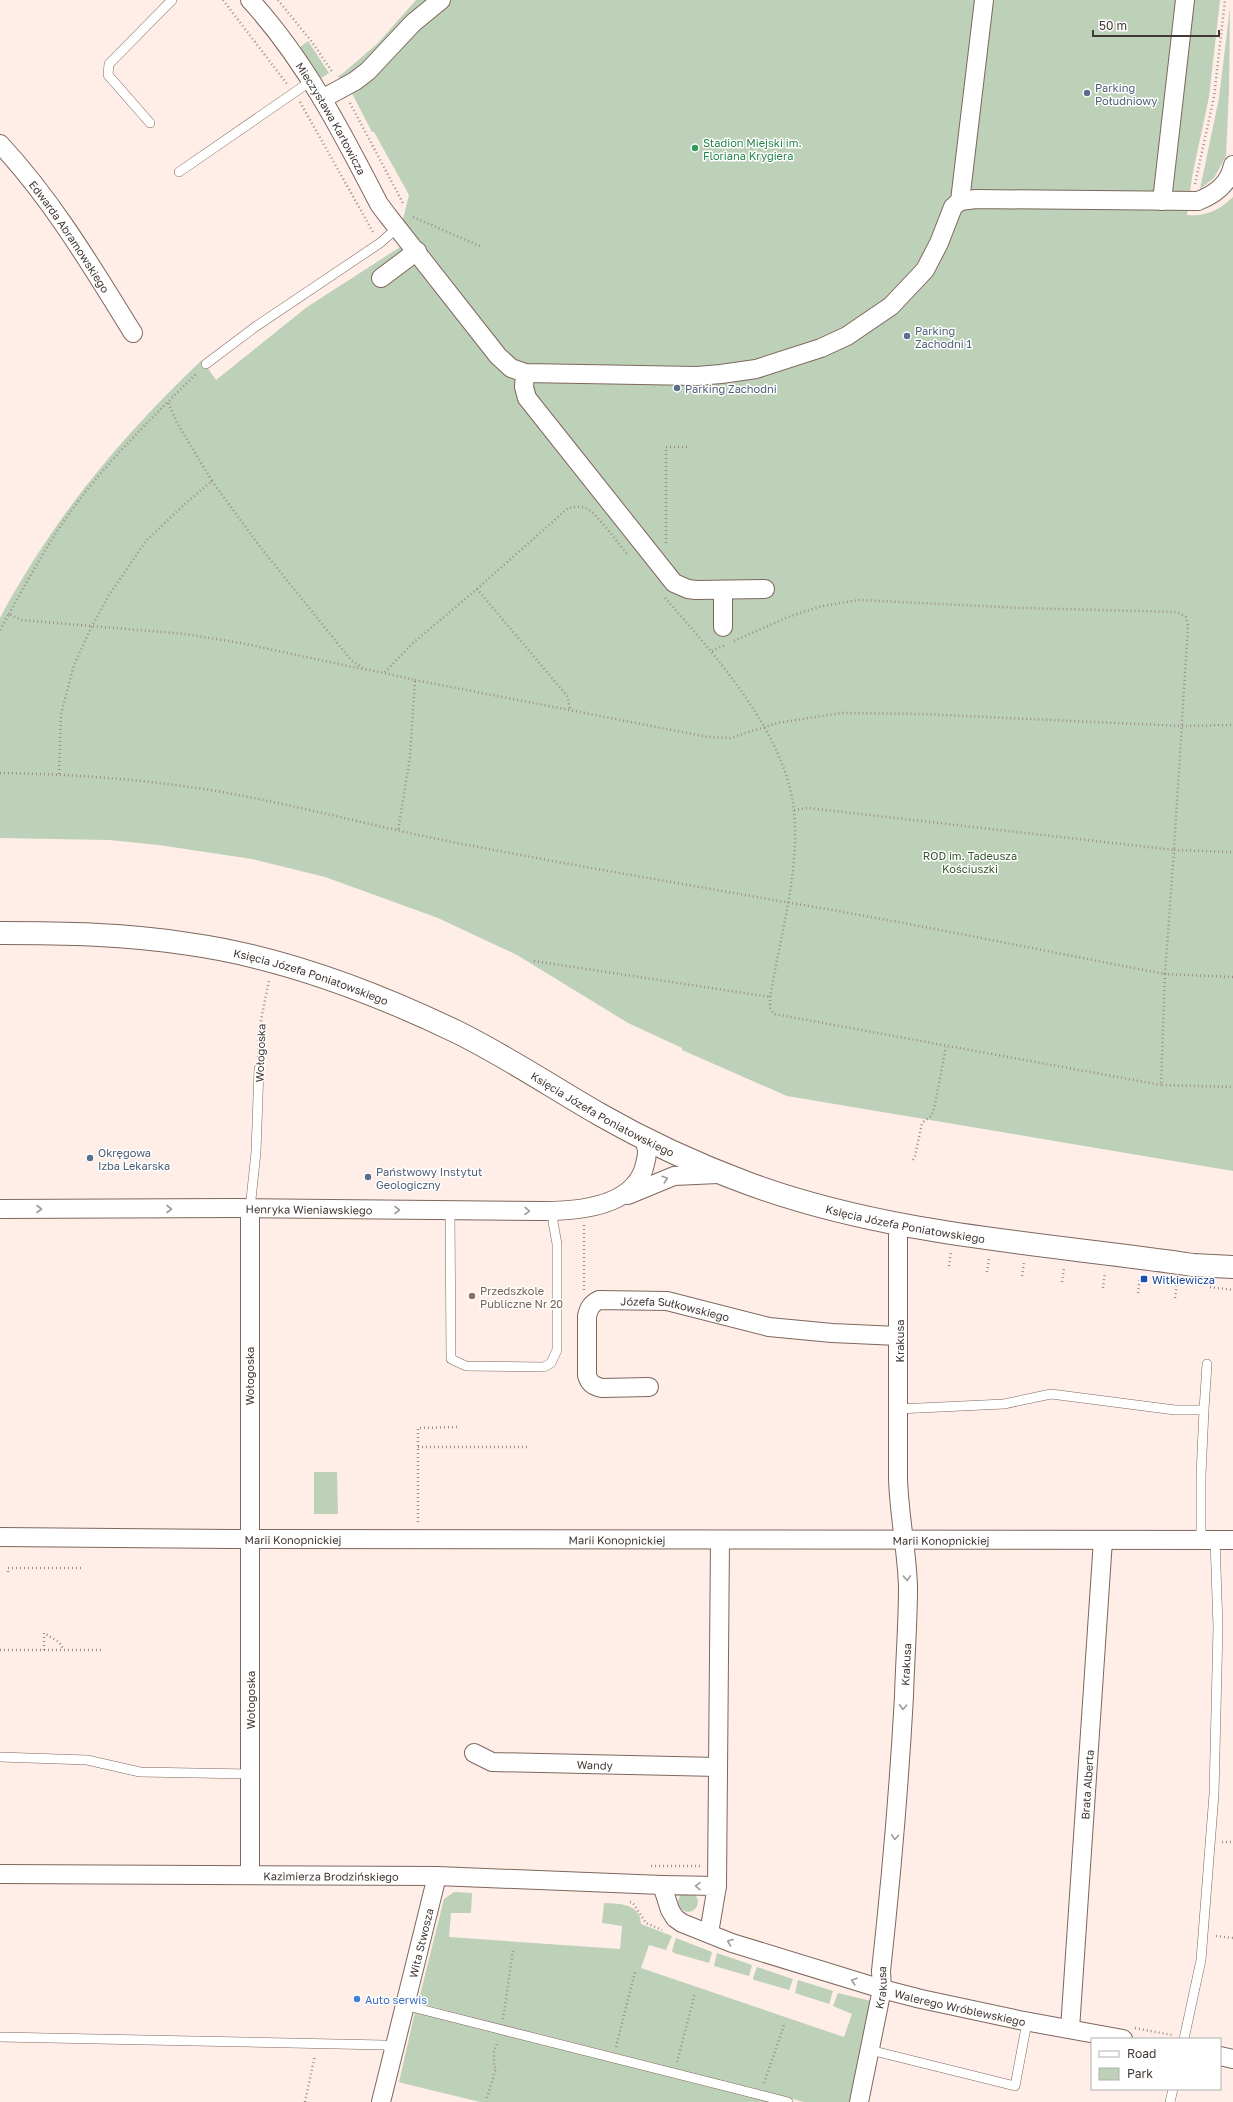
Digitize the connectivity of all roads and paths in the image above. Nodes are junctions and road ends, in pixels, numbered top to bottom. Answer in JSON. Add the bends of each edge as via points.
{"nodes":[{"id":1,"x":172,"y":0,"type":"edge"},
{"id":2,"x":223,"y":0,"type":"edge"},
{"id":3,"x":250,"y":0,"type":"edge"},
{"id":4,"x":278,"y":0,"type":"edge"},
{"id":5,"x":440,"y":0,"type":"edge"},
{"id":6,"x":984,"y":0,"type":"edge"},
{"id":7,"x":1184,"y":0,"type":"edge"},
{"id":8,"x":1225,"y":0,"type":"edge"},
{"id":9,"x":311,"y":81,"type":"junction"},
{"id":10,"x":342,"y":88,"type":"junction"},
{"id":11,"x":294,"y":91,"type":"junction"},
{"id":12,"x":322,"y":99,"type":"junction"},
{"id":13,"x":150,"y":123,"type":"dead end"},
{"id":14,"x":0,"y":144,"type":"edge"},
{"id":15,"x":1233,"y":165,"type":"edge"},
{"id":16,"x":179,"y":172,"type":"dead end"},
{"id":17,"x":960,"y":201,"type":"junction"},
{"id":18,"x":1162,"y":201,"type":"junction"},
{"id":19,"x":1192,"y":201,"type":"junction"},
{"id":20,"x":405,"y":207,"type":"dead end"},
{"id":21,"x":409,"y":212,"type":"dead end"},
{"id":22,"x":407,"y":239,"type":"junction"},
{"id":23,"x":380,"y":243,"type":"junction"},
{"id":24,"x":482,"y":247,"type":"dead end"},
{"id":25,"x":381,"y":278,"type":"dead end"},
{"id":26,"x":133,"y":333,"type":"dead end"},
{"id":27,"x":206,"y":364,"type":"joint"},
{"id":28,"x":526,"y":373,"type":"junction"},
{"id":29,"x":168,"y":402,"type":"junction"},
{"id":30,"x":689,"y":447,"type":"dead end"},
{"id":31,"x":212,"y":481,"type":"junction"},
{"id":32,"x":632,"y":561,"type":"dead end"},
{"id":33,"x":662,"y":569,"type":"junction"},
{"id":34,"x":765,"y":589,"type":"dead end"},
{"id":35,"x":477,"y":590,"type":"junction"},
{"id":36,"x":723,"y":590,"type":"junction"},
{"id":37,"x":662,"y":595,"type":"dead end"},
{"id":38,"x":9,"y":614,"type":"junction"},
{"id":39,"x":92,"y":626,"type":"junction"},
{"id":40,"x":0,"y":630,"type":"edge"},
{"id":41,"x":728,"y":634,"type":"joint"},
{"id":42,"x":726,"y":645,"type":"dead end"},
{"id":43,"x":712,"y":651,"type":"junction"},
{"id":44,"x":364,"y":669,"type":"junction"},
{"id":45,"x":384,"y":673,"type":"junction"},
{"id":46,"x":415,"y":680,"type":"junction"},
{"id":47,"x":570,"y":710,"type":"junction"},
{"id":48,"x":1233,"y":725,"type":"edge"},
{"id":49,"x":1182,"y":726,"type":"junction"},
{"id":50,"x":764,"y":728,"type":"junction"},
{"id":51,"x":0,"y":773,"type":"edge"},
{"id":52,"x":59,"y":774,"type":"junction"},
{"id":53,"x":794,"y":810,"type":"junction"},
{"id":54,"x":398,"y":831,"type":"junction"},
{"id":55,"x":1174,"y":850,"type":"junction"},
{"id":56,"x":1233,"y":852,"type":"edge"},
{"id":57,"x":787,"y":902,"type":"junction"},
{"id":58,"x":0,"y":933,"type":"edge"},
{"id":59,"x":534,"y":961,"type":"dead end"},
{"id":60,"x":1165,"y":974,"type":"junction"},
{"id":61,"x":262,"y":978,"type":"dead end"},
{"id":62,"x":1233,"y":978,"type":"edge"},
{"id":63,"x":269,"y":980,"type":"junction"},
{"id":64,"x":276,"y":982,"type":"dead end"},
{"id":65,"x":770,"y":997,"type":"junction"},
{"id":66,"x":946,"y":1047,"type":"junction"},
{"id":67,"x":259,"y":1069,"type":"joint"},
{"id":68,"x":1161,"y":1085,"type":"junction"},
{"id":69,"x":1233,"y":1087,"type":"edge"},
{"id":70,"x":642,"y":1137,"type":"junction"},
{"id":71,"x":913,"y":1160,"type":"dead end"},
{"id":72,"x":726,"y":1175,"type":"junction"},
{"id":73,"x":616,"y":1198,"type":"junction"},
{"id":74,"x":0,"y":1209,"type":"edge"},
{"id":75,"x":250,"y":1209,"type":"junction"},
{"id":76,"x":450,"y":1210,"type":"junction"},
{"id":77,"x":554,"y":1211,"type":"junction"},
{"id":78,"x":582,"y":1219,"type":"dead end"},
{"id":79,"x":900,"y":1224,"type":"junction"},
{"id":80,"x":952,"y":1251,"type":"dead end"},
{"id":81,"x":989,"y":1257,"type":"dead end"},
{"id":82,"x":1024,"y":1262,"type":"dead end"},
{"id":83,"x":949,"y":1266,"type":"dead end"},
{"id":84,"x":1064,"y":1267,"type":"dead end"},
{"id":85,"x":1228,"y":1268,"type":"edge"},
{"id":86,"x":987,"y":1272,"type":"dead end"},
{"id":87,"x":1105,"y":1272,"type":"dead end"},
{"id":88,"x":1022,"y":1276,"type":"dead end"},
{"id":89,"x":1140,"y":1277,"type":"dead end"},
{"id":90,"x":1062,"y":1282,"type":"dead end"},
{"id":91,"x":1177,"y":1282,"type":"dead end"},
{"id":92,"x":1103,"y":1288,"type":"dead end"},
{"id":93,"x":1138,"y":1293,"type":"dead end"},
{"id":94,"x":1175,"y":1298,"type":"dead end"},
{"id":95,"x":590,"y":1306,"type":"junction"},
{"id":96,"x":898,"y":1336,"type":"junction"},
{"id":97,"x":1207,"y":1364,"type":"dead end"},
{"id":98,"x":649,"y":1387,"type":"dead end"},
{"id":99,"x":898,"y":1409,"type":"junction"},
{"id":100,"x":1204,"y":1410,"type":"junction"},
{"id":101,"x":459,"y":1427,"type":"dead end"},
{"id":102,"x":418,"y":1447,"type":"junction"},
{"id":103,"x":530,"y":1447,"type":"dead end"},
{"id":104,"x":418,"y":1527,"type":"dead end"},
{"id":105,"x":0,"y":1537,"type":"edge"},
{"id":106,"x":250,"y":1539,"type":"junction"},
{"id":107,"x":903,"y":1539,"type":"junction"},
{"id":108,"x":720,"y":1540,"type":"junction"},
{"id":109,"x":1103,"y":1540,"type":"junction"},
{"id":110,"x":1208,"y":1540,"type":"junction"},
{"id":111,"x":1233,"y":1540,"type":"edge"},
{"id":112,"x":81,"y":1571,"type":"dead end"},
{"id":113,"x":8,"y":1572,"type":"dead end"},
{"id":114,"x":0,"y":1650,"type":"edge"},
{"id":115,"x":44,"y":1650,"type":"junction"},
{"id":116,"x":64,"y":1650,"type":"junction"},
{"id":117,"x":102,"y":1650,"type":"dead end"},
{"id":118,"x":474,"y":1754,"type":"dead end"},
{"id":119,"x":0,"y":1757,"type":"edge"},
{"id":120,"x":718,"y":1767,"type":"junction"},
{"id":121,"x":250,"y":1774,"type":"junction"},
{"id":122,"x":645,"y":1866,"type":"dead end"},
{"id":123,"x":708,"y":1866,"type":"dead end"},
{"id":124,"x":0,"y":1874,"type":"edge"},
{"id":125,"x":250,"y":1875,"type":"junction"},
{"id":126,"x":437,"y":1876,"type":"junction"},
{"id":127,"x":662,"y":1885,"type":"junction"},
{"id":128,"x":717,"y":1886,"type":"junction"},
{"id":129,"x":626,"y":1902,"type":"dead end"},
{"id":130,"x":667,"y":1932,"type":"dead end"},
{"id":131,"x":709,"y":1933,"type":"junction"},
{"id":132,"x":1203,"y":1935,"type":"junction"},
{"id":133,"x":1233,"y":1938,"type":"edge"},
{"id":134,"x":635,"y":1972,"type":"dead end"},
{"id":135,"x":882,"y":1989,"type":"junction"},
{"id":136,"x":695,"y":1993,"type":"dead end"},
{"id":137,"x":404,"y":2005,"type":"junction"},
{"id":138,"x":1027,"y":2022,"type":"junction"},
{"id":139,"x":784,"y":2025,"type":"dead end"},
{"id":140,"x":1070,"y":2029,"type":"junction"},
{"id":141,"x":0,"y":2037,"type":"edge"},
{"id":142,"x":1119,"y":2038,"type":"edge"},
{"id":143,"x":1184,"y":2038,"type":"edge"},
{"id":144,"x":393,"y":2047,"type":"junction"},
{"id":145,"x":316,"y":2048,"type":"dead end"},
{"id":146,"x":870,"y":2050,"type":"junction"},
{"id":147,"x":1221,"y":2056,"type":"edge"},
{"id":148,"x":613,"y":2057,"type":"junction"},
{"id":149,"x":1233,"y":2059,"type":"edge"},
{"id":150,"x":674,"y":2072,"type":"junction"},
{"id":151,"x":1173,"y":2090,"type":"edge"},
{"id":152,"x":760,"y":2095,"type":"junction"},
{"id":153,"x":305,"y":2102,"type":"edge"},
{"id":154,"x":381,"y":2102,"type":"edge"},
{"id":155,"x":788,"y":2102,"type":"edge"},
{"id":156,"x":859,"y":2102,"type":"edge"},
{"id":157,"x":1170,"y":2102,"type":"edge"}],
"edges":[{"from":1,"to":13,"type":"lane","via":[[109,64],[108,75]]},
{"from":2,"to":11,"type":"path"},
{"from":3,"to":9,"type":"street","name":"Mieczysława Karłowicza","via":[[264,15]]},
{"from":4,"to":10,"type":"path","via":[[312,42]]},
{"from":5,"to":10,"type":"street","via":[[413,23],[373,67]]},
{"from":6,"to":17,"type":"street"},
{"from":7,"to":18,"type":"street"},
{"from":8,"to":19,"type":"path","via":[[1214,97]]},
{"from":9,"to":11,"type":"lane"},
{"from":9,"to":12,"type":"street","name":"Mieczysława Karłowicza"},
{"from":10,"to":12,"type":"street"},
{"from":10,"to":20,"type":"path"},
{"from":11,"to":16,"type":"lane"},
{"from":11,"to":23,"type":"path","via":[[357,207]]},
{"from":12,"to":22,"type":"street","name":"Mieczysława Karłowicza","via":[[379,204]]},
{"from":14,"to":26,"type":"street","name":"Edwarda Abramowskiego","via":[[25,171],[64,223]]},
{"from":15,"to":19,"type":"street","via":[[1225,183],[1218,190],[1210,197]]},
{"from":17,"to":18,"type":"street"},
{"from":17,"to":28,"type":"street","via":[[950,214],[925,270],[912,285],[870,322],[821,348],[756,368],[713,374]]},
{"from":18,"to":19,"type":"street"},
{"from":21,"to":24,"type":"path","via":[[414,218]]},
{"from":22,"to":23,"type":"lane"},
{"from":22,"to":25,"type":"street"},
{"from":22,"to":28,"type":"street","name":"Mieczysława Karłowicza","via":[[498,356],[511,368]]},
{"from":23,"to":27,"type":"lane","via":[[255,326]]},
{"from":27,"to":29,"type":"path"},
{"from":28,"to":33,"type":"street","via":[[524,387],[527,398]]},
{"from":29,"to":31,"type":"path","via":[[176,421]]},
{"from":29,"to":38,"type":"path","via":[[100,475],[68,515]]},
{"from":30,"to":33,"type":"path","via":[[666,447],[665,564]]},
{"from":31,"to":39,"type":"path","via":[[146,541],[109,595]]},
{"from":31,"to":44,"type":"path","via":[[317,619],[351,660]]},
{"from":32,"to":35,"type":"path","via":[[594,515],[586,508],[576,506],[568,508]]},
{"from":33,"to":36,"type":"street","via":[[681,587]]},
{"from":34,"to":36,"type":"street"},
{"from":35,"to":45,"type":"path","via":[[413,643]]},
{"from":35,"to":47,"type":"path","via":[[568,697]]},
{"from":36,"to":41,"type":"street"},
{"from":37,"to":43,"type":"path"},
{"from":38,"to":39,"type":"path","via":[[22,620]]},
{"from":38,"to":40,"type":"path"},
{"from":39,"to":44,"type":"path","via":[[185,634]]},
{"from":39,"to":52,"type":"path","via":[[74,665],[61,714]]},
{"from":41,"to":49,"type":"path","via":[[822,606],[859,600],[1177,612],[1186,616],[1188,626]]},
{"from":42,"to":43,"type":"path"},
{"from":43,"to":50,"type":"path"},
{"from":44,"to":45,"type":"path"},
{"from":45,"to":46,"type":"path"},
{"from":46,"to":47,"type":"path"},
{"from":46,"to":54,"type":"path","via":[[410,757]]},
{"from":47,"to":50,"type":"path","via":[[708,737],[730,738]]},
{"from":48,"to":49,"type":"path"},
{"from":49,"to":50,"type":"path","via":[[882,712],[841,713]]},
{"from":49,"to":55,"type":"path"},
{"from":50,"to":53,"type":"path","via":[[785,771]]},
{"from":51,"to":52,"type":"path"},
{"from":52,"to":54,"type":"path","via":[[191,787]]},
{"from":53,"to":55,"type":"path","via":[[808,808]]},
{"from":53,"to":57,"type":"path","via":[[795,842]]},
{"from":54,"to":57,"type":"path","via":[[694,888]]},
{"from":55,"to":56,"type":"path"},
{"from":55,"to":60,"type":"path"},
{"from":57,"to":60,"type":"path"},
{"from":57,"to":65,"type":"path"},
{"from":58,"to":70,"type":"street","name":"Księcia Józefa Poniatowskiego","via":[[88,934],[182,943],[240,953],[308,972],[381,998],[459,1033]]},
{"from":59,"to":65,"type":"path"},
{"from":60,"to":62,"type":"path"},
{"from":60,"to":68,"type":"path"},
{"from":61,"to":63,"type":"path"},
{"from":63,"to":64,"type":"path"},
{"from":63,"to":67,"type":"path","name":"Wołogoska","via":[[259,1030]]},
{"from":65,"to":66,"type":"path","via":[[770,1008],[774,1014]]},
{"from":66,"to":68,"type":"path"},
{"from":66,"to":71,"type":"path","via":[[934,1109],[931,1116],[922,1123]]},
{"from":67,"to":75,"type":"lane","name":"Wołogoska","via":[[256,1152]]},
{"from":68,"to":69,"type":"path"},
{"from":70,"to":72,"type":"street","name":"Księcia Józefa Poniatowskiego"},
{"from":70,"to":73,"type":"street","name":"Henryka Wieniawskiego","via":[[647,1152],[644,1170],[637,1181]]},
{"from":73,"to":72,"type":"street","name":"Henryka Wieniawskiego","one_way":true,"via":[[674,1176]]},
{"from":72,"to":79,"type":"street","name":"Księcia Józefa Poniatowskiego","via":[[807,1203]]},
{"from":73,"to":77,"type":"street","name":"Henryka Wieniawskiego","via":[[594,1206]]},
{"from":74,"to":75,"type":"street","name":"Henryka Wieniawskiego","one_way":true},
{"from":75,"to":76,"type":"street","name":"Henryka Wieniawskiego","one_way":true},
{"from":75,"to":106,"type":"street","name":"Wołogoska"},
{"from":76,"to":77,"type":"street","name":"Henryka Wieniawskiego","one_way":true},
{"from":76,"to":77,"type":"lane","via":[[451,1358],[466,1366],[544,1367],[551,1363],[557,1350],[557,1244]]},
{"from":78,"to":95,"type":"path","via":[[585,1229],[584,1294]]},
{"from":79,"to":85,"type":"street","name":"Księcia Józefa Poniatowskiego"},
{"from":79,"to":96,"type":"street","name":"Krakusa"},
{"from":80,"to":83,"type":"path"},
{"from":81,"to":86,"type":"path"},
{"from":82,"to":88,"type":"path"},
{"from":84,"to":90,"type":"path"},
{"from":87,"to":92,"type":"path"},
{"from":89,"to":93,"type":"path"},
{"from":91,"to":94,"type":"path"},
{"from":95,"to":96,"type":"street","name":"Józefa Sułkowskiego","via":[[599,1300],[667,1301],[769,1327]]},
{"from":95,"to":98,"type":"street","via":[[587,1316],[588,1381],[602,1388]]},
{"from":96,"to":99,"type":"street","name":"Krakusa"},
{"from":97,"to":100,"type":"lane"},
{"from":99,"to":100,"type":"lane","via":[[1004,1404],[1051,1394],[1175,1410]]},
{"from":99,"to":107,"type":"street","name":"Krakusa","via":[[899,1498]]},
{"from":100,"to":110,"type":"lane","via":[[1201,1475]]},
{"from":101,"to":102,"type":"path","via":[[418,1428]]},
{"from":102,"to":103,"type":"path"},
{"from":102,"to":104,"type":"path"},
{"from":105,"to":106,"type":"street","name":"Marii Konopnickiej"},
{"from":106,"to":108,"type":"street","name":"Marii Konopnickiej"},
{"from":106,"to":121,"type":"street","name":"Wołogoska"},
{"from":107,"to":108,"type":"street","name":"Marii Konopnickiej"},
{"from":107,"to":109,"type":"street","name":"Marii Konopnickiej"},
{"from":107,"to":135,"type":"street","name":"Krakusa","one_way":true,"via":[[907,1572],[906,1648],[894,1856],[881,1971]]},
{"from":108,"to":120,"type":"street"},
{"from":109,"to":110,"type":"street","name":"Marii Konopnickiej"},
{"from":109,"to":140,"type":"street","name":"Brata Alberta"},
{"from":110,"to":111,"type":"street","name":"Marii Konopnickiej"},
{"from":110,"to":132,"type":"lane","via":[[1218,1627],[1216,1751]]},
{"from":112,"to":113,"type":"path","via":[[81,1568],[8,1568]]},
{"from":114,"to":115,"type":"path"},
{"from":115,"to":116,"type":"path"},
{"from":115,"to":116,"type":"path","via":[[44,1633],[59,1642]]},
{"from":116,"to":117,"type":"path"},
{"from":118,"to":120,"type":"street","name":"Wandy","via":[[492,1762]]},
{"from":119,"to":121,"type":"lane","via":[[87,1760],[140,1772]]},
{"from":120,"to":128,"type":"street"},
{"from":121,"to":125,"type":"street","name":"Wołogoska"},
{"from":122,"to":123,"type":"path"},
{"from":124,"to":125,"type":"street","name":"Kazimierza Brodzińskiego"},
{"from":125,"to":126,"type":"street","name":"Kazimierza Brodzińskiego"},
{"from":126,"to":127,"type":"street","name":"Kazimierza Brodzińskiego"},
{"from":126,"to":137,"type":"street","name":"Wita Stwosza"},
{"from":128,"to":127,"type":"street","name":"Kazimierza Brodzińskiego","one_way":true},
{"from":127,"to":131,"type":"street","via":[[675,1918]]},
{"from":128,"to":131,"type":"street"},
{"from":129,"to":130,"type":"path","via":[[633,1903],[646,1923]]},
{"from":135,"to":131,"type":"street","name":"Walerego Wróblewskiego","one_way":true,"via":[[732,1943]]},
{"from":132,"to":133,"type":"path"},
{"from":132,"to":143,"type":"lane","via":[[1196,1987]]},
{"from":134,"to":148,"type":"path"},
{"from":135,"to":138,"type":"street","name":"Walerego Wróblewskiego"},
{"from":135,"to":146,"type":"street","name":"Krakusa"},
{"from":136,"to":150,"type":"path"},
{"from":137,"to":144,"type":"street","name":"Wita Stwosza"},
{"from":137,"to":148,"type":"lane"},
{"from":138,"to":140,"type":"street","name":"Walerego Wróblewskiego"},
{"from":138,"to":146,"type":"lane","via":[[1015,2086]]},
{"from":139,"to":152,"type":"path"},
{"from":140,"to":142,"type":"street","name":"Walerego Wróblewskiego"},
{"from":141,"to":144,"type":"lane","via":[[376,2044]]},
{"from":144,"to":154,"type":"street","name":"Wita Stwosza"},
{"from":145,"to":153,"type":"path"},
{"from":146,"to":156,"type":"street","name":"Krakusa"},
{"from":147,"to":149,"type":"street"},
{"from":148,"to":150,"type":"lane"},
{"from":150,"to":152,"type":"lane"},
{"from":151,"to":157,"type":"lane"},
{"from":152,"to":155,"type":"lane"}]}
